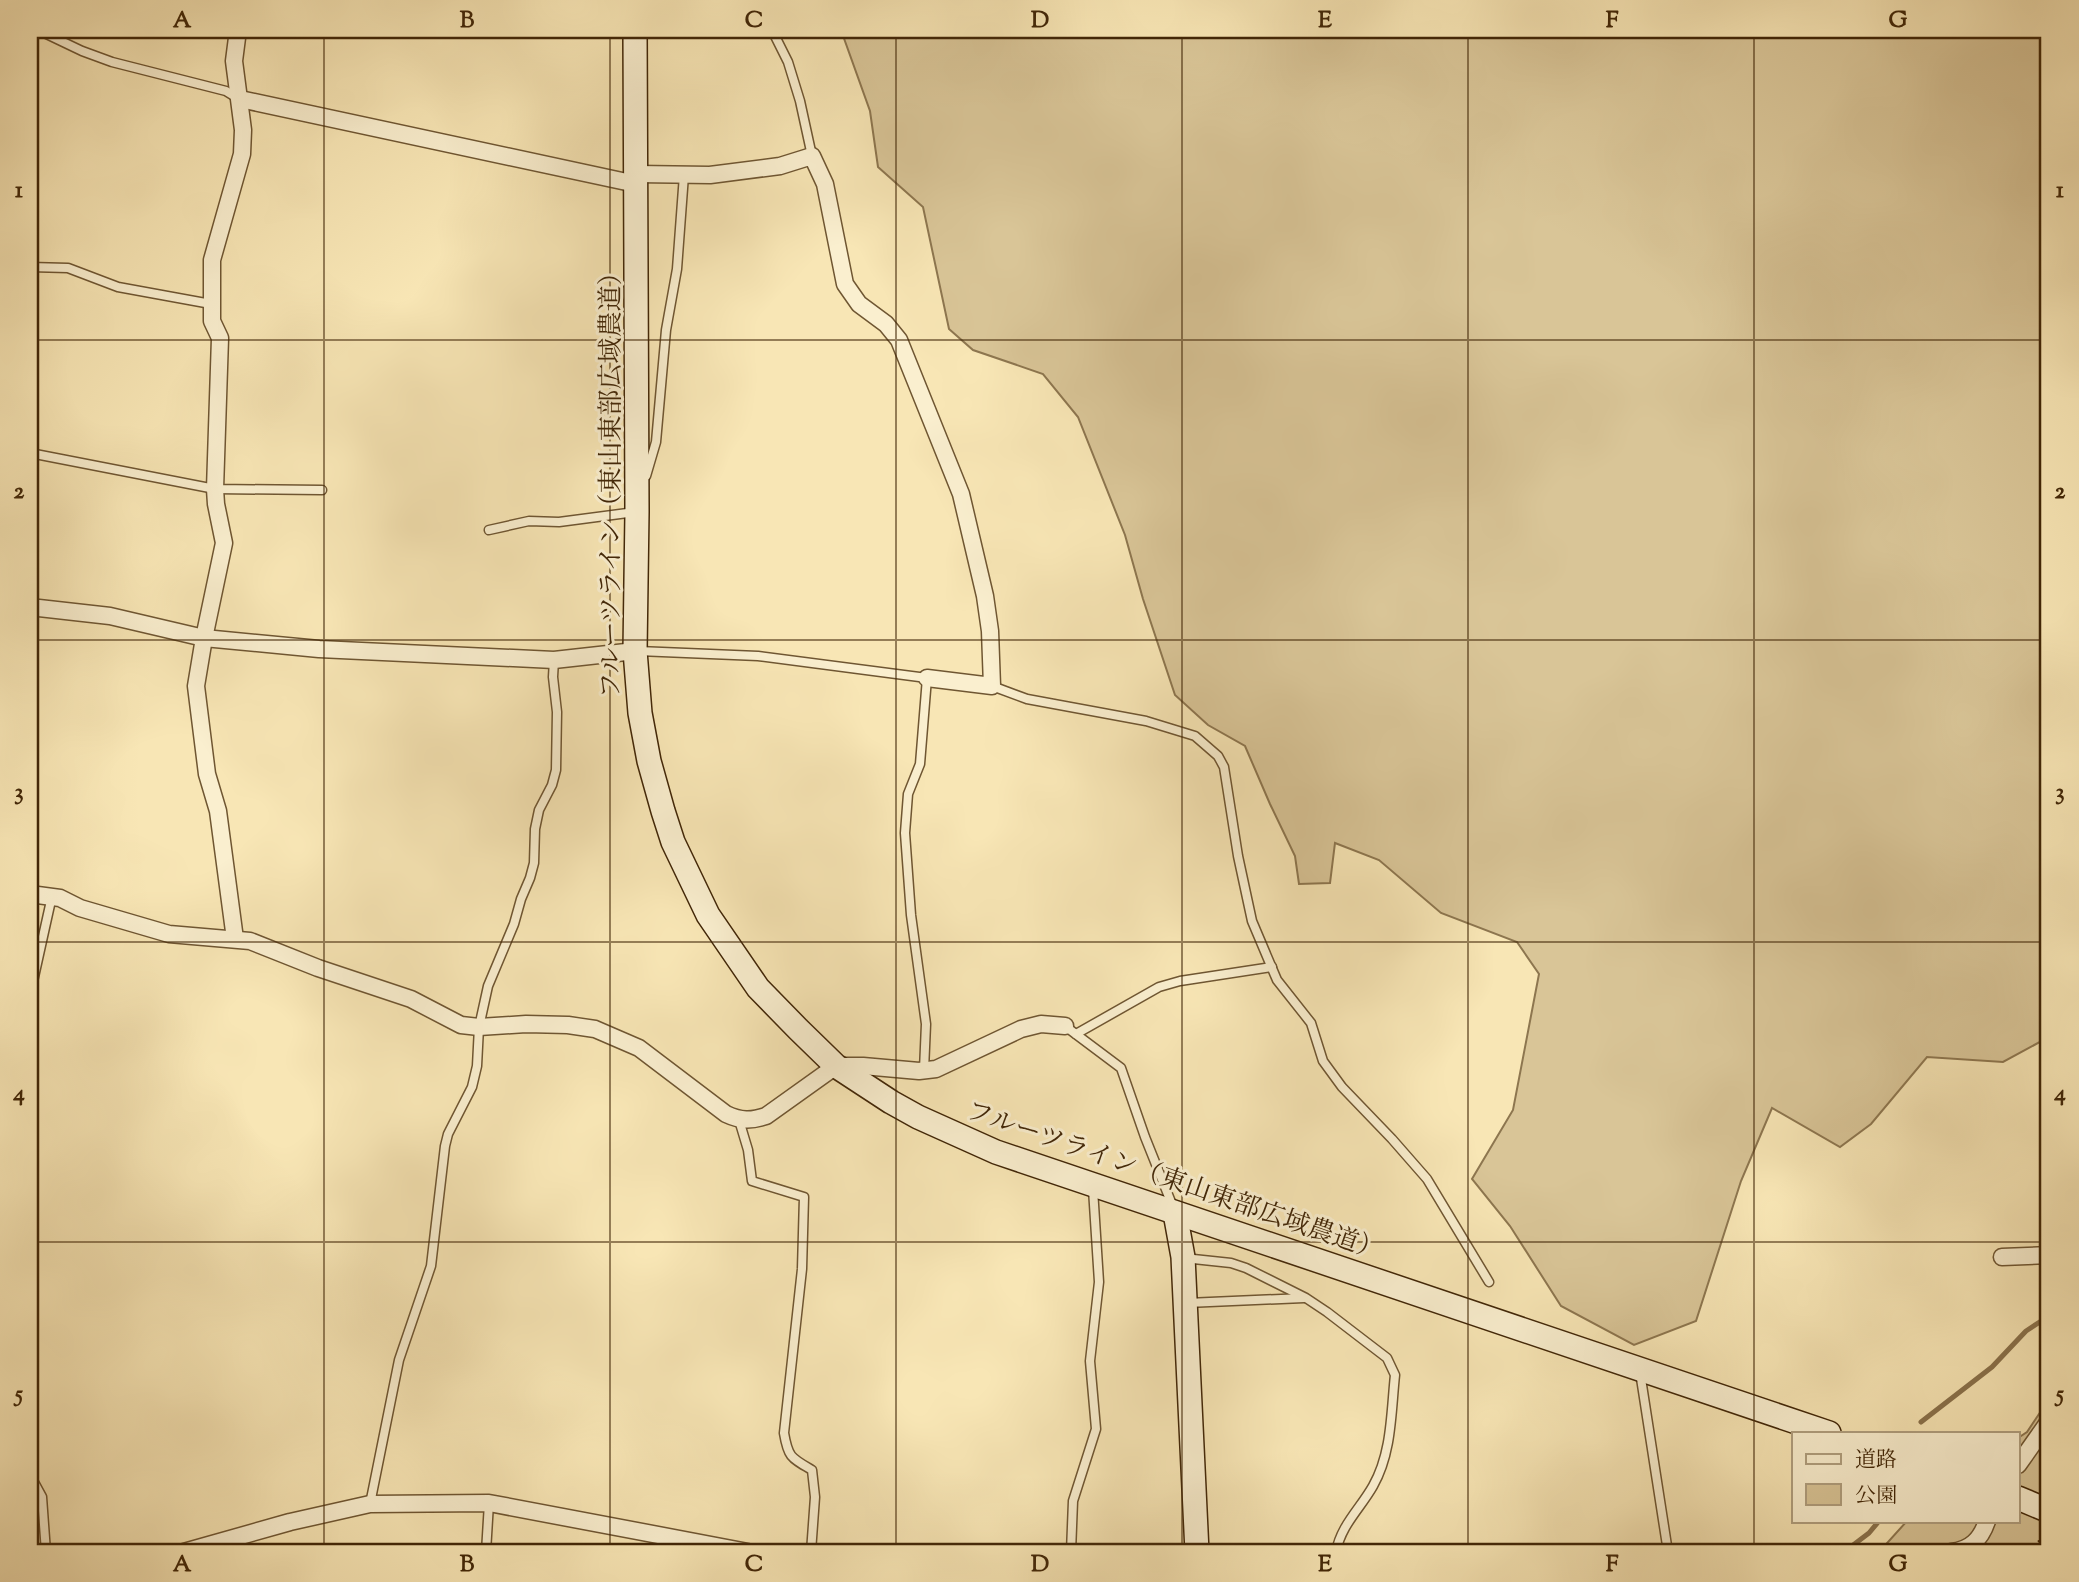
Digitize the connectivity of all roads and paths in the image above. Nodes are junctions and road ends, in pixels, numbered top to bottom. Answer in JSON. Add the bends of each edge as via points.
{"nodes":[{"id":1,"x":38,"y":30,"type":"edge"},
{"id":2,"x":238,"y":30,"type":"edge"},
{"id":3,"x":635,"y":30,"type":"edge"},
{"id":4,"x":772,"y":30,"type":"edge"},
{"id":5,"x":240,"y":99,"type":"junction"},
{"id":6,"x":812,"y":156,"type":"junction"},
{"id":7,"x":684,"y":175,"type":"junction"},
{"id":8,"x":637,"y":179,"type":"junction"},
{"id":9,"x":30,"y":267,"type":"edge"},
{"id":10,"x":211,"y":304,"type":"junction"},
{"id":11,"x":30,"y":453,"type":"edge"},
{"id":12,"x":637,"y":481,"type":"junction"},
{"id":13,"x":215,"y":489,"type":"junction"},
{"id":14,"x":322,"y":490,"type":"dead end"},
{"id":15,"x":638,"y":512,"type":"junction"},
{"id":16,"x":489,"y":530,"type":"dead end"},
{"id":17,"x":30,"y":607,"type":"edge"},
{"id":18,"x":204,"y":638,"type":"junction"},
{"id":19,"x":635,"y":651,"type":"junction"},
{"id":20,"x":554,"y":660,"type":"junction"},
{"id":21,"x":927,"y":678,"type":"junction"},
{"id":22,"x":992,"y":686,"type":"junction"},
{"id":23,"x":30,"y":894,"type":"edge"},
{"id":24,"x":52,"y":896,"type":"junction"},
{"id":25,"x":235,"y":939,"type":"junction"},
{"id":26,"x":1272,"y":967,"type":"junction"},
{"id":27,"x":30,"y":995,"type":"edge"},
{"id":28,"x":479,"y":1027,"type":"junction"},
{"id":29,"x":1070,"y":1030,"type":"junction"},
{"id":30,"x":30,"y":1044,"type":"edge"},
{"id":31,"x":836,"y":1066,"type":"junction"},
{"id":32,"x":924,"y":1070,"type":"junction"},
{"id":33,"x":738,"y":1120,"type":"junction"},
{"id":34,"x":30,"y":1175,"type":"edge"},
{"id":35,"x":1093,"y":1184,"type":"junction"},
{"id":36,"x":1175,"y":1213,"type":"junction"},
{"id":37,"x":2049,"y":1255,"type":"edge"},
{"id":38,"x":2002,"y":1256,"type":"dead end"},
{"id":39,"x":1183,"y":1257,"type":"junction"},
{"id":40,"x":1489,"y":1282,"type":"dead end"},
{"id":41,"x":1306,"y":1298,"type":"junction"},
{"id":42,"x":1184,"y":1304,"type":"junction"},
{"id":43,"x":1639,"y":1369,"type":"junction"},
{"id":44,"x":2049,"y":1421,"type":"edge"},
{"id":45,"x":1826,"y":1432,"type":"edge"},
{"id":46,"x":2020,"y":1462,"type":"edge"},
{"id":47,"x":30,"y":1475,"type":"edge"},
{"id":48,"x":2020,"y":1499,"type":"edge"},
{"id":49,"x":489,"y":1503,"type":"junction"},
{"id":50,"x":370,"y":1504,"type":"junction"},
{"id":51,"x":2049,"y":1511,"type":"edge"},
{"id":52,"x":1987,"y":1522,"type":"edge"},
{"id":53,"x":2049,"y":1545,"type":"edge"},
{"id":54,"x":46,"y":1552,"type":"edge"},
{"id":55,"x":184,"y":1552,"type":"edge"},
{"id":56,"x":486,"y":1552,"type":"edge"},
{"id":57,"x":748,"y":1552,"type":"edge"},
{"id":58,"x":811,"y":1552,"type":"edge"},
{"id":59,"x":1071,"y":1552,"type":"edge"},
{"id":60,"x":1197,"y":1552,"type":"edge"},
{"id":61,"x":1336,"y":1552,"type":"edge"},
{"id":62,"x":1668,"y":1552,"type":"edge"},
{"id":63,"x":1951,"y":1552,"type":"edge"},
{"id":64,"x":2044,"y":1552,"type":"edge"}],
"edges":[{"from":1,"to":5,"type":"lane","via":[[113,62],[226,91]]},
{"from":2,"to":5,"type":"street","via":[[234,61]]},
{"from":3,"to":8,"type":"street","name":"フルーツライン（東山東部広域農道）"},
{"from":4,"to":6,"type":"lane","via":[[788,62]]},
{"from":5,"to":8,"type":"street"},
{"from":5,"to":10,"type":"street","via":[[242,155],[212,260]]},
{"from":6,"to":7,"type":"street","via":[[780,166]]},
{"from":6,"to":22,"type":"street","via":[[825,184],[845,284],[859,304],[899,340],[961,494],[985,596]]},
{"from":7,"to":8,"type":"street"},
{"from":7,"to":12,"type":"lane","via":[[656,442],[646,476]]},
{"from":8,"to":12,"type":"street","name":"フルーツライン（東山東部広域農道）"},
{"from":9,"to":10,"type":"lane","via":[[68,268],[118,287]]},
{"from":10,"to":13,"type":"street","via":[[219,338]]},
{"from":11,"to":13,"type":"lane"},
{"from":12,"to":15,"type":"street","name":"フルーツライン（東山東部広域農道）"},
{"from":13,"to":14,"type":"lane"},
{"from":13,"to":18,"type":"street","via":[[224,542]]},
{"from":15,"to":16,"type":"lane","via":[[529,521]]},
{"from":15,"to":19,"type":"street","name":"フルーツライン（東山東部広域農道）"},
{"from":17,"to":18,"type":"street","via":[[110,617]]},
{"from":18,"to":20,"type":"street","via":[[319,649]]},
{"from":18,"to":25,"type":"street","via":[[196,686]]},
{"from":19,"to":20,"type":"street"},
{"from":19,"to":21,"type":"lane","via":[[758,656]]},
{"from":19,"to":31,"type":"street","name":"フルーツライン（東山東部広域農道）","via":[[649,761],[688,876],[708,915],[758,988]]},
{"from":20,"to":28,"type":"lane","via":[[556,770],[539,810],[530,878],[488,986]]},
{"from":21,"to":22,"type":"street"},
{"from":21,"to":32,"type":"lane","via":[[920,764],[908,794],[905,833],[926,1024]]},
{"from":22,"to":26,"type":"lane","via":[[1027,699],[1146,721],[1195,736],[1218,756],[1224,767],[1252,921]]},
{"from":23,"to":24,"type":"street"},
{"from":24,"to":25,"type":"street","via":[[169,934]]},
{"from":24,"to":27,"type":"lane"},
{"from":25,"to":28,"type":"street","via":[[411,999],[461,1025]]},
{"from":26,"to":29,"type":"lane","via":[[1159,986]]},
{"from":26,"to":40,"type":"lane","via":[[1311,1023],[1323,1061],[1427,1179]]},
{"from":28,"to":33,"type":"street","via":[[526,1024],[595,1029],[639,1048]]},
{"from":28,"to":50,"type":"lane","via":[[477,1066],[445,1146],[431,1266],[399,1360]]},
{"from":29,"to":32,"type":"street","via":[[1041,1024],[1021,1029]]},
{"from":29,"to":36,"type":"lane","via":[[1121,1068]]},
{"from":30,"to":34,"type":"lane"},
{"from":31,"to":32,"type":"street"},
{"from":31,"to":33,"type":"street","via":[[766,1116]]},
{"from":31,"to":35,"type":"street","name":"フルーツライン（東山東部広域農道）","via":[[891,1102],[948,1131]]},
{"from":33,"to":58,"type":"lane","via":[[752,1181],[804,1197],[802,1269],[784,1433],[788,1453],[812,1469]]},
{"from":35,"to":36,"type":"street","name":"フルーツライン（東山東部広域農道）"},
{"from":35,"to":59,"type":"lane","via":[[1099,1282],[1090,1361],[1096,1429],[1073,1501]]},
{"from":36,"to":39,"type":"street"},
{"from":36,"to":43,"type":"street","name":"フルーツライン（東山東部広域農道）"},
{"from":37,"to":38,"type":"street"},
{"from":39,"to":41,"type":"lane","via":[[1246,1268]]},
{"from":39,"to":42,"type":"street"},
{"from":41,"to":42,"type":"lane"},
{"from":41,"to":61,"type":"lane","via":[[1387,1358],[1395,1375],[1387,1451]]},
{"from":42,"to":60,"type":"street"},
{"from":43,"to":45,"type":"street","name":"フルーツライン（東山東部広域農道）"},
{"from":43,"to":62,"type":"lane"},
{"from":44,"to":46,"type":"street"},
{"from":47,"to":54,"type":"lane","via":[[41,1497]]},
{"from":48,"to":51,"type":"street"},
{"from":49,"to":50,"type":"street"},
{"from":49,"to":56,"type":"lane"},
{"from":49,"to":57,"type":"street"},
{"from":50,"to":55,"type":"street"},
{"from":52,"to":63,"type":"street","via":[[1983,1534],[1964,1550]]},
{"from":53,"to":64,"type":"path","via":[[2039,1540]]}]}
